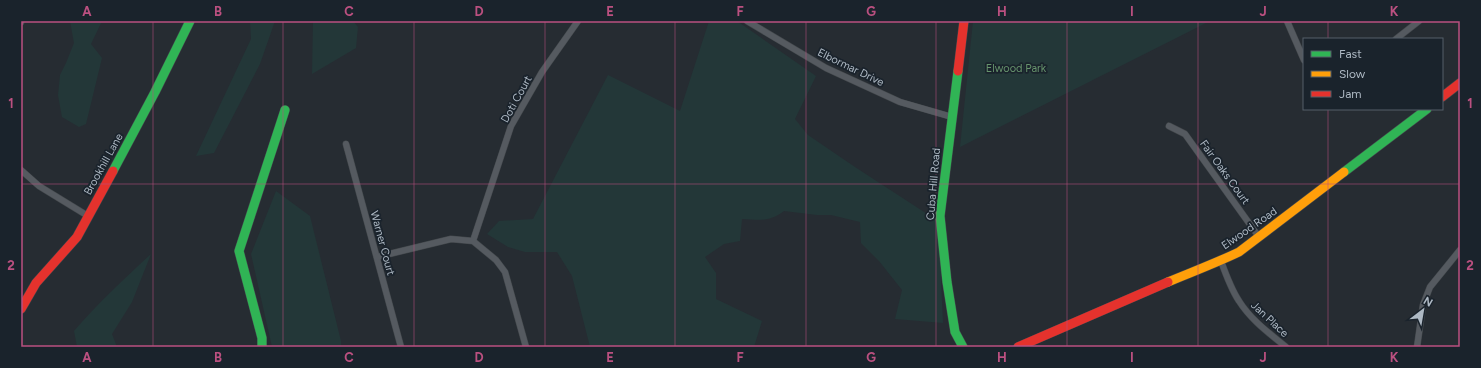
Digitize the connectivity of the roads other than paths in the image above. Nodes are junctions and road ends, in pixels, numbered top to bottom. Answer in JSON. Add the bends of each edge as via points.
{"nodes":[{"id":1,"x":190,"y":21,"type":"edge"},
{"id":2,"x":578,"y":21,"type":"edge"},
{"id":3,"x":747,"y":21,"type":"edge"},
{"id":4,"x":964,"y":21,"type":"edge"},
{"id":5,"x":1287,"y":21,"type":"edge"},
{"id":6,"x":1419,"y":21,"type":"edge"},
{"id":7,"x":1397,"y":38,"type":"edge"},
{"id":8,"x":1303,"y":58,"type":"edge"},
{"id":9,"x":1460,"y":83,"type":"edge"},
{"id":10,"x":1443,"y":96,"type":"edge"},
{"id":11,"x":285,"y":110,"type":"dead end"},
{"id":12,"x":1426,"y":110,"type":"edge"},
{"id":13,"x":952,"y":117,"type":"junction"},
{"id":14,"x":1169,"y":126,"type":"dead end"},
{"id":15,"x":346,"y":144,"type":"dead end"},
{"id":16,"x":21,"y":170,"type":"edge"},
{"id":17,"x":88,"y":216,"type":"junction"},
{"id":18,"x":1259,"y":237,"type":"junction"},
{"id":19,"x":473,"y":241,"type":"junction"},
{"id":20,"x":1460,"y":250,"type":"edge"},
{"id":21,"x":377,"y":257,"type":"junction"},
{"id":22,"x":1220,"y":261,"type":"junction"},
{"id":23,"x":21,"y":309,"type":"edge"},
{"id":24,"x":262,"y":347,"type":"edge"},
{"id":25,"x":400,"y":347,"type":"edge"},
{"id":26,"x":526,"y":347,"type":"edge"},
{"id":27,"x":963,"y":347,"type":"edge"},
{"id":28,"x":1018,"y":347,"type":"edge"},
{"id":29,"x":1286,"y":347,"type":"edge"},
{"id":30,"x":1417,"y":347,"type":"edge"}],
"edges":[{"from":1,"to":17,"type":"main road","name":"Brookhill Lane"},
{"from":2,"to":19,"type":"street","name":"Doti Court","via":[[542,72],[511,126]]},
{"from":3,"to":13,"type":"street","name":"Elbormar Drive","via":[[826,68],[900,102]]},
{"from":4,"to":13,"type":"main road","name":"Cuba Hill Road"},
{"from":5,"to":8,"type":"street"},
{"from":6,"to":7,"type":"street"},
{"from":9,"to":10,"type":"main road"},
{"from":11,"to":24,"type":"main road","via":[[239,251],[262,338]]},
{"from":12,"to":18,"type":"main road","name":"Elwood Road"},
{"from":13,"to":27,"type":"main road","name":"Cuba Hill Road","via":[[940,216],[955,332]]},
{"from":14,"to":18,"type":"street","name":"Fair Oaks Court","via":[[1185,134]]},
{"from":15,"to":21,"type":"street","name":"Warner Court"},
{"from":16,"to":17,"type":"street","via":[[39,186]]},
{"from":17,"to":23,"type":"main road","name":"Brookhill Lane","via":[[77,237],[36,283]]},
{"from":18,"to":22,"type":"main road","name":"Elwood Road","via":[[1239,252]]},
{"from":19,"to":21,"type":"street","via":[[451,239]]},
{"from":19,"to":26,"type":"street","via":[[496,260],[505,272]]},
{"from":20,"to":30,"type":"street","via":[[1430,288],[1422,305]]},
{"from":21,"to":25,"type":"street","name":"Warner Court"},
{"from":22,"to":28,"type":"main road","name":"Elwood Road"},
{"from":22,"to":29,"type":"street","name":"Jan Place","via":[[1238,301],[1249,315]]}]}
